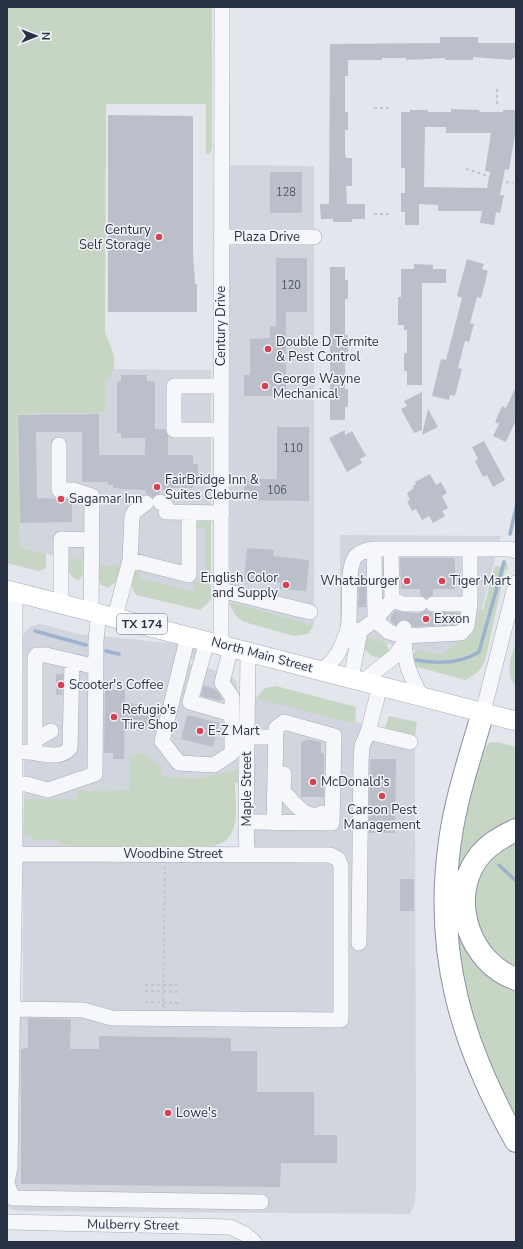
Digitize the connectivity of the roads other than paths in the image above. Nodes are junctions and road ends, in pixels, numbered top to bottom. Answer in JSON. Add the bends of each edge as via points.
{"nodes":[{"id":1,"x":222,"y":7,"type":"edge"},
{"id":2,"x":221,"y":236,"type":"junction"},
{"id":3,"x":314,"y":237,"type":"dead end"},
{"id":4,"x":221,"y":386,"type":"junction"},
{"id":5,"x":222,"y":430,"type":"junction"},
{"id":6,"x":59,"y":445,"type":"dead end"},
{"id":7,"x":189,"y":512,"type":"junction"},
{"id":8,"x":222,"y":513,"type":"junction"},
{"id":9,"x":91,"y":540,"type":"junction"},
{"id":10,"x":391,"y":549,"type":"junction"},
{"id":11,"x":470,"y":549,"type":"junction"},
{"id":12,"x":374,"y":550,"type":"junction"},
{"id":13,"x":516,"y":550,"type":"edge"},
{"id":14,"x":130,"y":560,"type":"junction"},
{"id":15,"x":516,"y":583,"type":"edge"},
{"id":16,"x":221,"y":590,"type":"junction"},
{"id":17,"x":11,"y":591,"type":"edge"},
{"id":18,"x":61,"y":603,"type":"junction"},
{"id":19,"x":470,"y":604,"type":"junction"},
{"id":20,"x":400,"y":605,"type":"junction"},
{"id":21,"x":310,"y":612,"type":"dead end"},
{"id":22,"x":102,"y":614,"type":"junction"},
{"id":23,"x":375,"y":620,"type":"junction"},
{"id":24,"x":354,"y":630,"type":"junction"},
{"id":25,"x":188,"y":636,"type":"junction"},
{"id":26,"x":404,"y":636,"type":"junction"},
{"id":27,"x":227,"y":646,"type":"junction"},
{"id":28,"x":72,"y":662,"type":"junction"},
{"id":29,"x":96,"y":667,"type":"junction"},
{"id":30,"x":320,"y":671,"type":"junction"},
{"id":31,"x":179,"y":672,"type":"junction"},
{"id":32,"x":197,"y":676,"type":"junction"},
{"id":33,"x":365,"y":682,"type":"junction"},
{"id":34,"x":222,"y":683,"type":"junction"},
{"id":35,"x":421,"y":696,"type":"junction"},
{"id":36,"x":483,"y":712,"type":"junction"},
{"id":37,"x":232,"y":714,"type":"junction"},
{"id":38,"x":516,"y":720,"type":"edge"},
{"id":39,"x":51,"y":731,"type":"dead end"},
{"id":40,"x":368,"y":732,"type":"junction"},
{"id":41,"x":242,"y":733,"type":"junction"},
{"id":42,"x":327,"y":734,"type":"junction"},
{"id":43,"x":276,"y":742,"type":"junction"},
{"id":44,"x":410,"y":742,"type":"dead end"},
{"id":45,"x":35,"y":746,"type":"junction"},
{"id":46,"x":12,"y":754,"type":"edge"},
{"id":47,"x":15,"y":784,"type":"junction"},
{"id":48,"x":246,"y":822,"type":"junction"},
{"id":49,"x":274,"y":822,"type":"junction"},
{"id":50,"x":11,"y":824,"type":"edge"},
{"id":51,"x":516,"y":830,"type":"edge"},
{"id":52,"x":247,"y":854,"type":"junction"},
{"id":53,"x":12,"y":863,"type":"edge"},
{"id":54,"x":359,"y":943,"type":"dead end"},
{"id":55,"x":516,"y":979,"type":"edge"},
{"id":56,"x":12,"y":1006,"type":"junction"},
{"id":57,"x":516,"y":1141,"type":"edge"},
{"id":58,"x":7,"y":1183,"type":"edge"},
{"id":59,"x":261,"y":1202,"type":"dead end"},
{"id":60,"x":7,"y":1222,"type":"edge"},
{"id":61,"x":254,"y":1242,"type":"edge"}],
"edges":[{"from":1,"to":2,"type":"street","name":"Century Drive"},
{"from":2,"to":3,"type":"street","name":"Plaza Drive"},
{"from":2,"to":4,"type":"street","name":"Century Drive"},
{"from":4,"to":5,"type":"street","name":"Century Drive"},
{"from":4,"to":5,"type":"street","via":[[174,386],[174,430]]},
{"from":5,"to":8,"type":"street","name":"Century Drive"},
{"from":6,"to":9,"type":"street","via":[[59,490],[74,490],[92,496]]},
{"from":7,"to":8,"type":"street"},
{"from":7,"to":14,"type":"street","via":[[166,512],[166,506],[153,502],[134,512]]},
{"from":7,"to":14,"type":"street","via":[[189,575]]},
{"from":8,"to":16,"type":"street","name":"Century Drive"},
{"from":9,"to":18,"type":"street","via":[[61,539]]},
{"from":9,"to":22,"type":"street"},
{"from":10,"to":11,"type":"street"},
{"from":10,"to":12,"type":"street"},
{"from":10,"to":20,"type":"street"},
{"from":11,"to":13,"type":"street"},
{"from":11,"to":19,"type":"street"},
{"from":12,"to":23,"type":"street"},
{"from":12,"to":24,"type":"street","via":[[364,550],[356,556],[352,564],[351,617]]},
{"from":14,"to":22,"type":"street"},
{"from":15,"to":36,"type":"street"},
{"from":16,"to":21,"type":"street"},
{"from":16,"to":27,"type":"street","name":"Century Drive"},
{"from":17,"to":18,"type":"main road","name":"North Main Street","number":"TX 174"},
{"from":17,"to":46,"type":"street"},
{"from":18,"to":22,"type":"main road","name":"North Main Street","number":"TX 174"},
{"from":19,"to":20,"type":"street"},
{"from":19,"to":26,"type":"street","via":[[464,631]]},
{"from":20,"to":23,"type":"street"},
{"from":22,"to":25,"type":"main road","name":"North Main Street","number":"TX 174"},
{"from":22,"to":29,"type":"street"},
{"from":23,"to":24,"type":"street"},
{"from":23,"to":26,"type":"street","via":[[389,632]]},
{"from":24,"to":30,"type":"street","via":[[336,657]]},
{"from":24,"to":33,"type":"street"},
{"from":25,"to":27,"type":"main road","name":"North Main Street","number":"TX 174"},
{"from":25,"to":31,"type":"street"},
{"from":26,"to":33,"type":"street","via":[[395,656]]},
{"from":26,"to":35,"type":"street","via":[[405,660],[409,674]]},
{"from":27,"to":30,"type":"main road","name":"North Main Street","number":"TX 174"},
{"from":27,"to":32,"type":"street"},
{"from":27,"to":34,"type":"street"},
{"from":27,"to":41,"type":"street","name":"Maple Street"},
{"from":28,"to":29,"type":"street"},
{"from":28,"to":45,"type":"street","via":[[40,654],[36,658]]},
{"from":28,"to":45,"type":"street","via":[[70,748],[60,755],[43,755]]},
{"from":29,"to":47,"type":"street","via":[[95,774],[48,790]]},
{"from":30,"to":33,"type":"main road","name":"North Main Street","number":"TX 174"},
{"from":31,"to":32,"type":"street"},
{"from":31,"to":41,"type":"street","via":[[162,741],[179,763],[214,765],[232,753]]},
{"from":32,"to":34,"type":"street"},
{"from":32,"to":37,"type":"street","via":[[190,702]]},
{"from":33,"to":35,"type":"main road","name":"North Main Street","number":"TX 174"},
{"from":33,"to":40,"type":"street"},
{"from":34,"to":37,"type":"street","via":[[232,697]]},
{"from":35,"to":36,"type":"main road","name":"North Main Street","number":"TX 174"},
{"from":36,"to":38,"type":"main road","name":"North Main Street","number":"TX 174"},
{"from":36,"to":57,"type":"highway","via":[[450,839],[444,899],[445,929],[453,989],[472,1051],[498,1110]]},
{"from":37,"to":41,"type":"street"},
{"from":39,"to":45,"type":"street"},
{"from":40,"to":44,"type":"street"},
{"from":40,"to":54,"type":"street","via":[[362,746],[361,761]]},
{"from":41,"to":43,"type":"street"},
{"from":41,"to":48,"type":"street","name":"Maple Street"},
{"from":42,"to":43,"type":"street","via":[[284,722],[276,728]]},
{"from":42,"to":43,"type":"street","via":[[326,805],[316,816],[309,816],[284,791],[284,766]]},
{"from":42,"to":49,"type":"street","via":[[334,736],[332,823]]},
{"from":43,"to":49,"type":"street"},
{"from":45,"to":46,"type":"street"},
{"from":46,"to":47,"type":"street"},
{"from":47,"to":50,"type":"street"},
{"from":48,"to":49,"type":"street"},
{"from":48,"to":52,"type":"street","name":"Maple Street"},
{"from":50,"to":53,"type":"street"},
{"from":51,"to":55,"type":"highway","via":[[497,839],[476,860],[465,891],[464,910],[476,946],[485,959],[496,969]]},
{"from":52,"to":53,"type":"street","name":"Woodbine Street"},
{"from":52,"to":56,"type":"street","name":"Woodbine Street","via":[[330,855],[338,859],[341,1020],[112,1018],[83,1010]]},
{"from":53,"to":56,"type":"street"},
{"from":56,"to":58,"type":"street","via":[[10,1168]]},
{"from":58,"to":59,"type":"street","via":[[14,1198]]},
{"from":60,"to":61,"type":"street","name":"Mulberry Street","via":[[230,1227],[245,1234]]}]}
